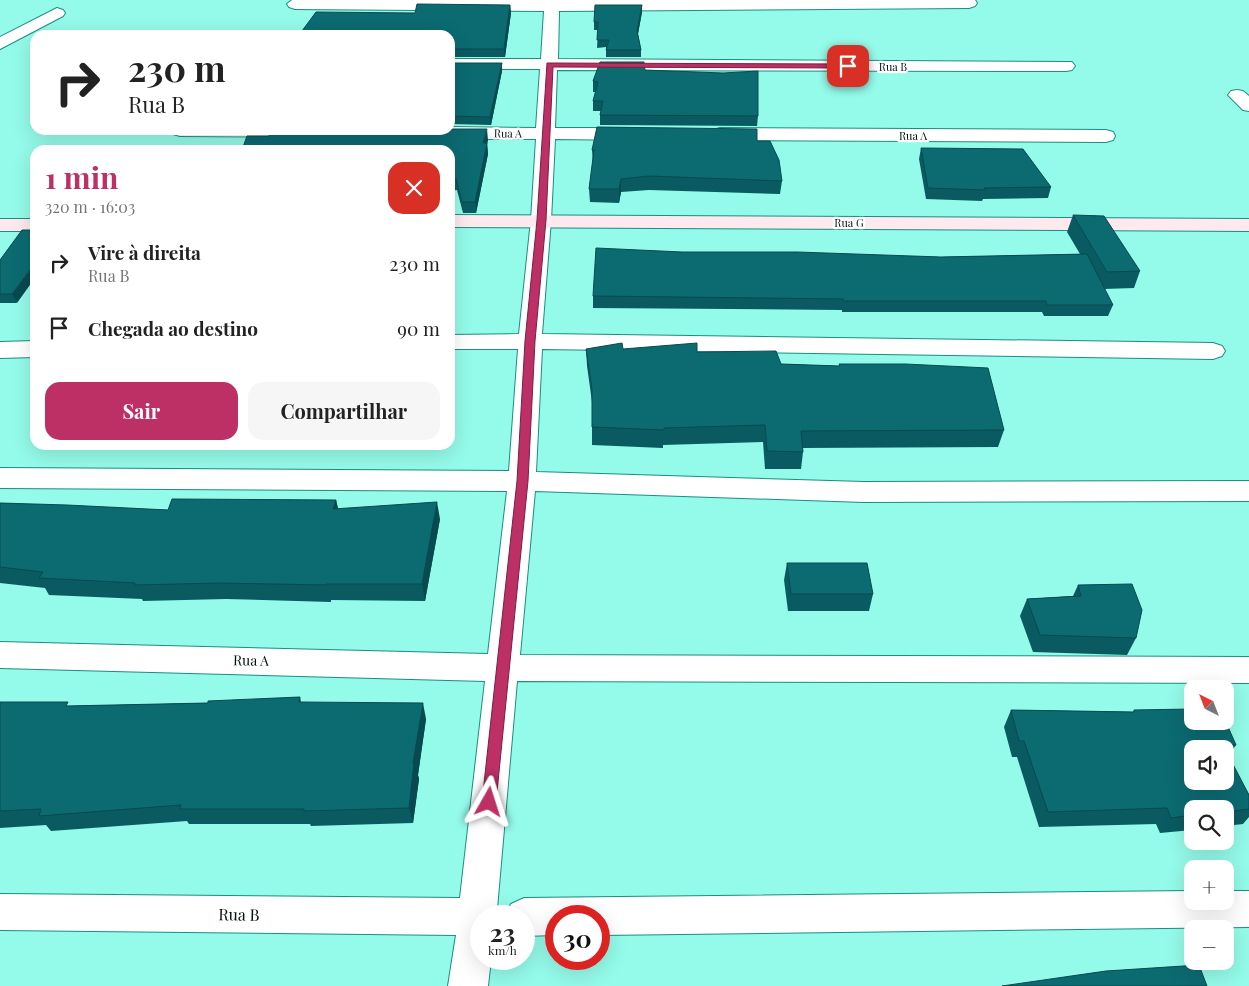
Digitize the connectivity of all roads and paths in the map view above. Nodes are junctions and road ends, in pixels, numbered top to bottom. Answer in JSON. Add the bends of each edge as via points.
{"nodes":[{"id":1,"x":552,"y":3,"type":"edge"},
{"id":2,"x":969,"y":3,"type":"dead end"},
{"id":3,"x":295,"y":4,"type":"dead end"},
{"id":4,"x":57,"y":13,"type":"dead end"},
{"id":5,"x":0,"y":44,"type":"edge"},
{"id":6,"x":455,"y":64,"type":"edge"},
{"id":7,"x":550,"y":65,"type":"junction"},
{"id":8,"x":1066,"y":66,"type":"dead end"},
{"id":9,"x":455,"y":132,"type":"edge"},
{"id":10,"x":546,"y":134,"type":"junction"},
{"id":11,"x":646,"y":134,"type":"edge"},
{"id":12,"x":706,"y":134,"type":"edge"},
{"id":13,"x":1106,"y":136,"type":"dead end"},
{"id":14,"x":541,"y":220,"type":"junction"},
{"id":15,"x":455,"y":221,"type":"edge"},
{"id":16,"x":1249,"y":224,"type":"edge"},
{"id":17,"x":0,"y":225,"type":"edge"},
{"id":18,"x":30,"y":225,"type":"edge"},
{"id":19,"x":530,"y":341,"type":"junction"},
{"id":20,"x":455,"y":342,"type":"edge"},
{"id":21,"x":30,"y":349,"type":"edge"},
{"id":22,"x":0,"y":350,"type":"edge"},
{"id":23,"x":1213,"y":351,"type":"dead end"},
{"id":24,"x":0,"y":478,"type":"edge"},
{"id":25,"x":522,"y":481,"type":"junction"},
{"id":26,"x":1249,"y":491,"type":"edge"},
{"id":27,"x":0,"y":655,"type":"edge"},
{"id":28,"x":503,"y":668,"type":"junction"},
{"id":29,"x":1249,"y":670,"type":"edge"},
{"id":30,"x":480,"y":905,"type":"edge"},
{"id":31,"x":1249,"y":908,"type":"edge"},
{"id":32,"x":0,"y":912,"type":"edge"},
{"id":33,"x":535,"y":916,"type":"edge"},
{"id":34,"x":470,"y":917,"type":"edge"},
{"id":35,"x":471,"y":970,"type":"edge"},
{"id":36,"x":468,"y":986,"type":"edge"}],
"edges":[{"from":1,"to":2,"type":"street"},
{"from":1,"to":3,"type":"street"},
{"from":1,"to":7,"type":"street"},
{"from":4,"to":5,"type":"street"},
{"from":6,"to":7,"type":"street","name":"Rua B"},
{"from":7,"to":8,"type":"street","name":"Rua B"},
{"from":7,"to":10,"type":"street"},
{"from":9,"to":10,"type":"street","name":"Rua A"},
{"from":10,"to":11,"type":"street","name":"Rua A"},
{"from":10,"to":14,"type":"street"},
{"from":12,"to":13,"type":"street","name":"Rua A"},
{"from":14,"to":15,"type":"street","name":"Rua G"},
{"from":14,"to":16,"type":"street","name":"Rua G"},
{"from":14,"to":19,"type":"street"},
{"from":17,"to":18,"type":"street"},
{"from":19,"to":20,"type":"street"},
{"from":19,"to":23,"type":"street"},
{"from":19,"to":25,"type":"street"},
{"from":21,"to":22,"type":"street"},
{"from":24,"to":25,"type":"street"},
{"from":25,"to":26,"type":"street","via":[[864,492]]},
{"from":25,"to":28,"type":"street"},
{"from":27,"to":28,"type":"street","name":"Rua A"},
{"from":28,"to":29,"type":"street","name":"Rua A"},
{"from":28,"to":30,"type":"street"},
{"from":31,"to":33,"type":"street"},
{"from":32,"to":34,"type":"street","name":"Rua B"},
{"from":35,"to":36,"type":"street"}]}
